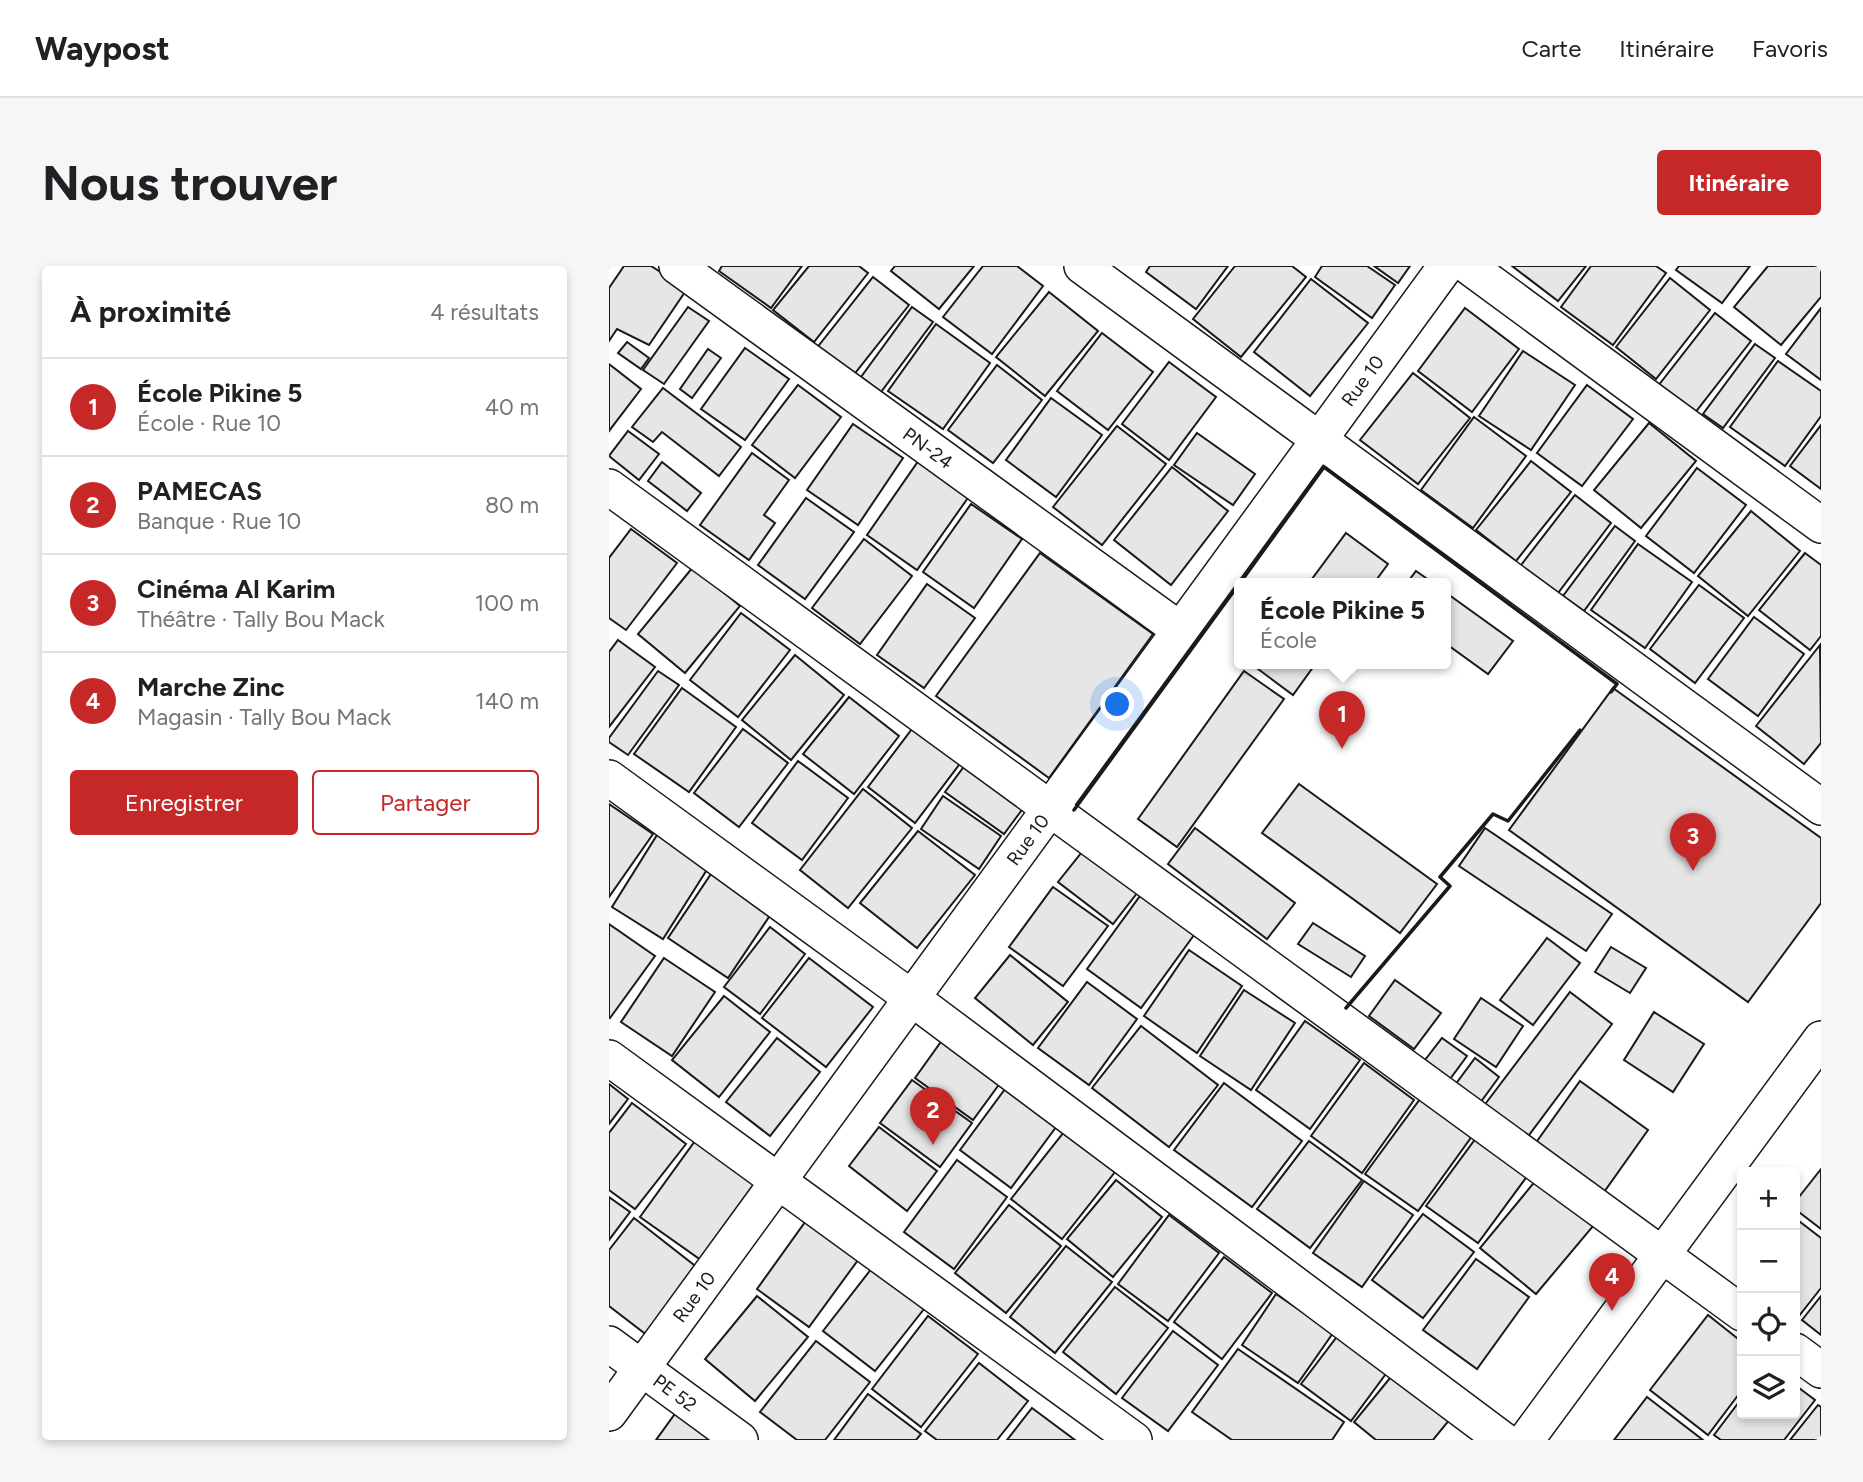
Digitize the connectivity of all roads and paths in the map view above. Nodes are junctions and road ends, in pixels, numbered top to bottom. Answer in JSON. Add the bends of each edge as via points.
{"nodes":[{"id":1,"x":677,"y":266,"type":"edge"},
{"id":2,"x":1082,"y":266,"type":"edge"},
{"id":3,"x":1446,"y":266,"type":"edge"},
{"id":4,"x":1468,"y":266,"type":"edge"},
{"id":5,"x":1319,"y":440,"type":"junction"},
{"id":6,"x":609,"y":487,"type":"edge"},
{"id":7,"x":1821,"y":525,"type":"edge"},
{"id":8,"x":1180,"y":631,"type":"junction"},
{"id":9,"x":609,"y":778,"type":"edge"},
{"id":10,"x":1821,"y":807,"type":"edge"},
{"id":11,"x":1050,"y":808,"type":"junction"},
{"id":12,"x":913,"y":999,"type":"junction"},
{"id":13,"x":1821,"y":1039,"type":"edge"},
{"id":14,"x":609,"y":1058,"type":"edge"},
{"id":15,"x":1809,"y":1079,"type":"edge"},
{"id":16,"x":778,"y":1181,"type":"junction"},
{"id":17,"x":1663,"y":1255,"type":"junction"},
{"id":18,"x":1737,"y":1309,"type":"edge"},
{"id":19,"x":609,"y":1344,"type":"edge"},
{"id":20,"x":1800,"y":1355,"type":"edge"},
{"id":21,"x":642,"y":1368,"type":"junction"},
{"id":22,"x":1821,"y":1370,"type":"edge"},
{"id":23,"x":609,"y":1413,"type":"edge"},
{"id":24,"x":740,"y":1440,"type":"edge"},
{"id":25,"x":1134,"y":1440,"type":"edge"},
{"id":26,"x":1503,"y":1440,"type":"edge"},
{"id":27,"x":1526,"y":1440,"type":"edge"}],
"edges":[{"from":1,"to":8,"type":"street","name":"PN-24"},
{"from":2,"to":5,"type":"street"},
{"from":3,"to":5,"type":"street","name":"Rue 10"},
{"from":4,"to":7,"type":"street"},
{"from":5,"to":8,"type":"street","name":"Rue 10"},
{"from":5,"to":10,"type":"street"},
{"from":6,"to":11,"type":"street"},
{"from":8,"to":11,"type":"street","name":"Rue 10"},
{"from":9,"to":12,"type":"street"},
{"from":11,"to":12,"type":"street","name":"Rue 10"},
{"from":11,"to":17,"type":"street"},
{"from":12,"to":16,"type":"street","name":"Rue 10"},
{"from":12,"to":26,"type":"street"},
{"from":13,"to":15,"type":"street"},
{"from":14,"to":16,"type":"street"},
{"from":15,"to":17,"type":"street"},
{"from":16,"to":21,"type":"street","name":"Rue 10"},
{"from":16,"to":25,"type":"street"},
{"from":17,"to":18,"type":"street"},
{"from":17,"to":27,"type":"street"},
{"from":19,"to":21,"type":"street","name":"PE 52"},
{"from":20,"to":22,"type":"street"},
{"from":21,"to":23,"type":"street","name":"Rue 10"},
{"from":21,"to":24,"type":"street","name":"PE 52"}]}
